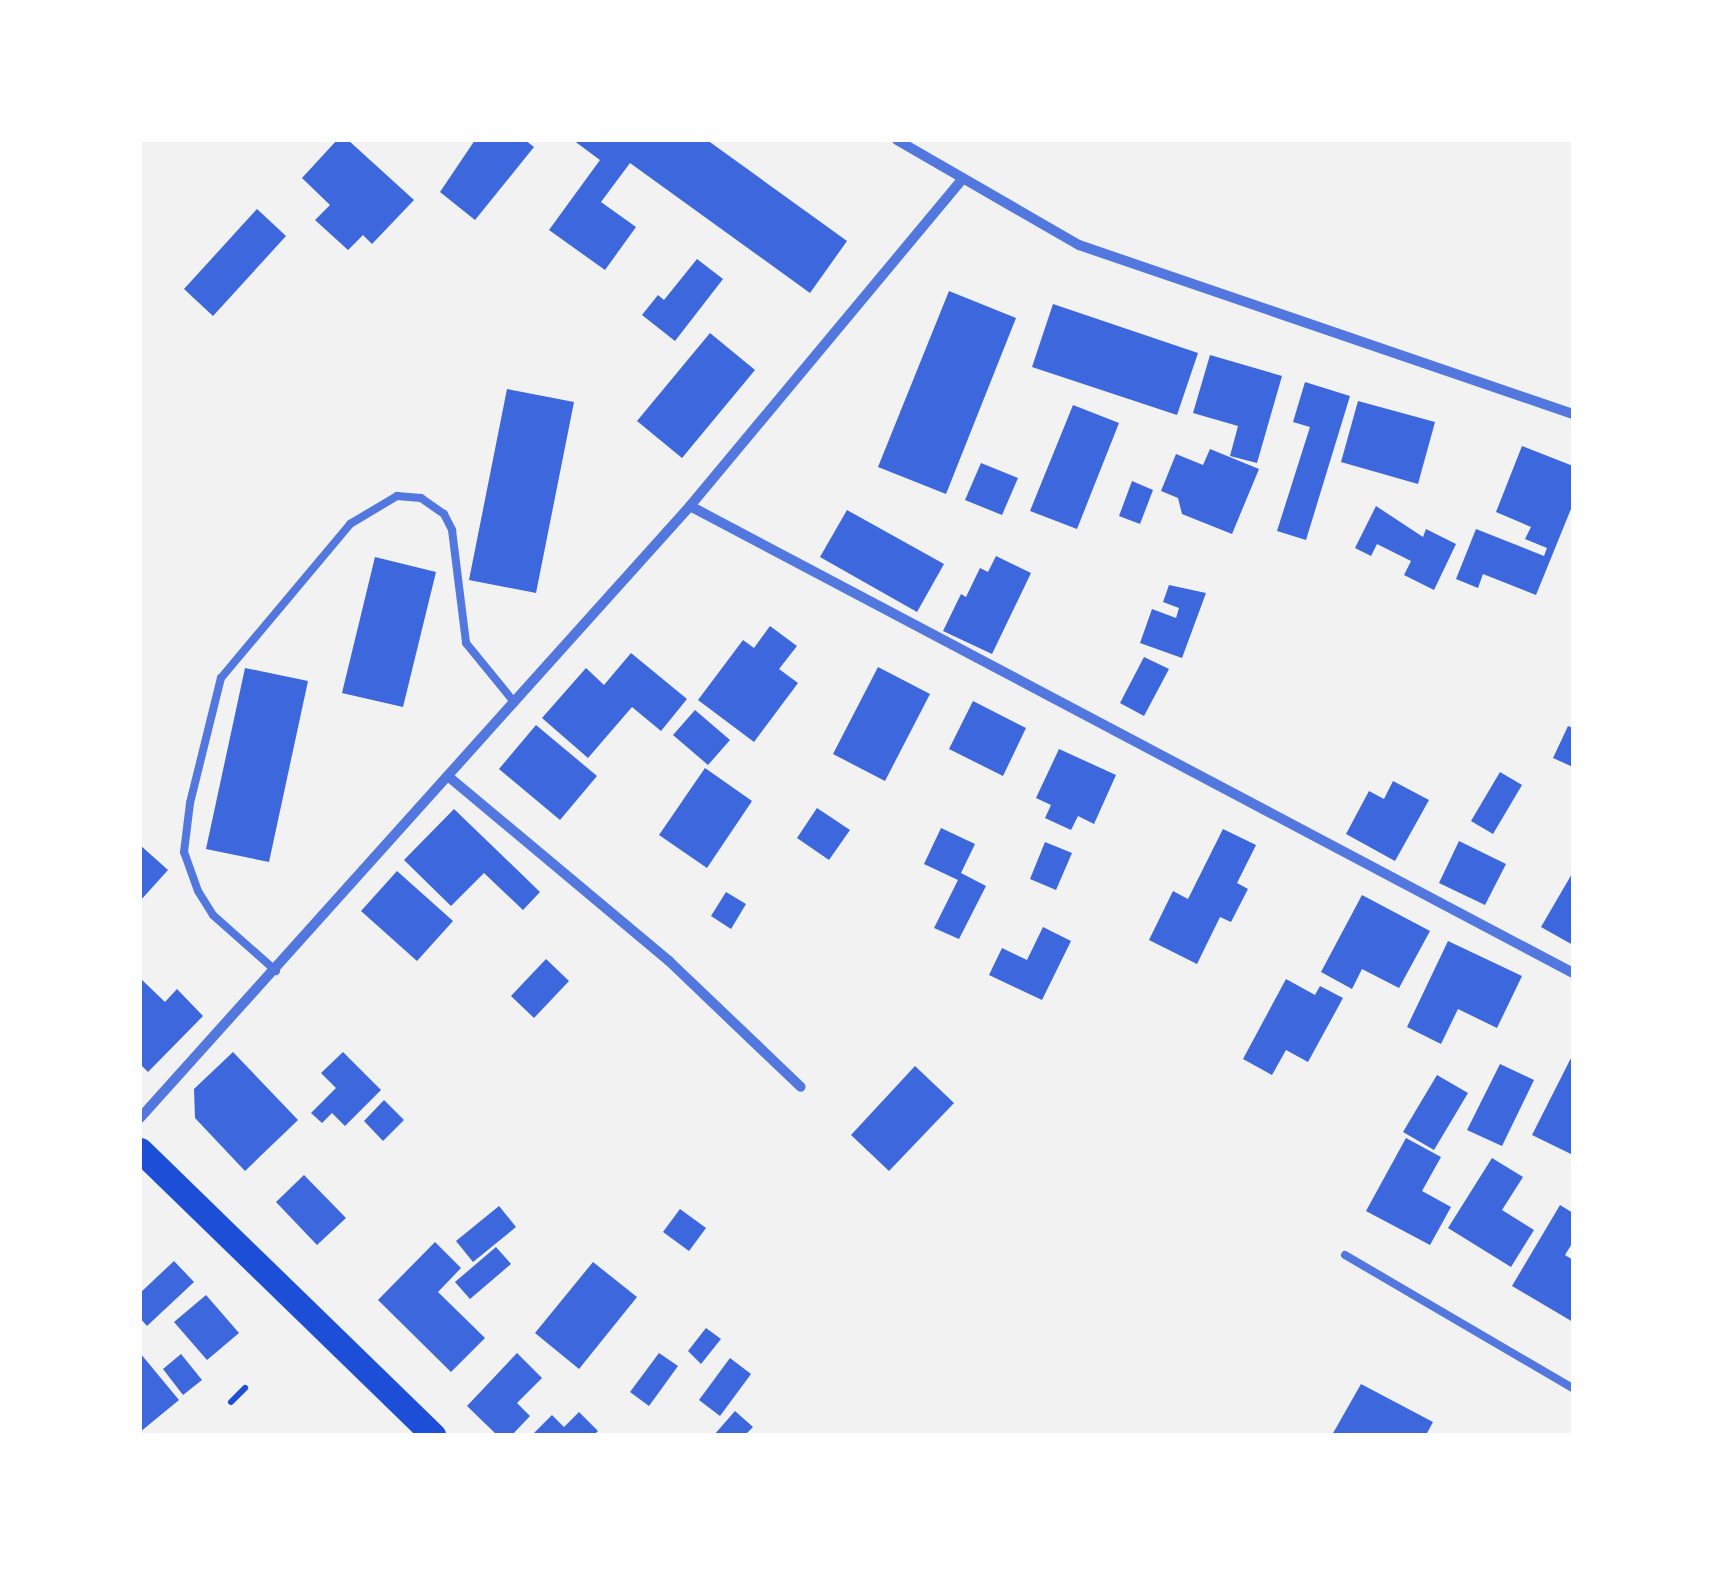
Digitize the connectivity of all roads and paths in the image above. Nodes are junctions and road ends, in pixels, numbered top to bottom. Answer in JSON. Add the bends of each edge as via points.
{"nodes":[{"id":1,"x":897,"y":140,"type":"edge"},
{"id":2,"x":962,"y":181,"type":"junction"},
{"id":3,"x":1573,"y":414,"type":"edge"},
{"id":4,"x":690,"y":506,"type":"junction"},
{"id":5,"x":515,"y":703,"type":"junction"},
{"id":6,"x":450,"y":777,"type":"junction"},
{"id":7,"x":276,"y":971,"type":"junction"},
{"id":8,"x":1573,"y":973,"type":"edge"},
{"id":9,"x":801,"y":1087,"type":"dead end"},
{"id":10,"x":140,"y":1118,"type":"edge"},
{"id":11,"x":140,"y":1150,"type":"edge"},
{"id":12,"x":1345,"y":1255,"type":"dead end"},
{"id":13,"x":245,"y":1388,"type":"dead end"},
{"id":14,"x":1573,"y":1388,"type":"edge"},
{"id":15,"x":231,"y":1402,"type":"dead end"},
{"id":16,"x":433,"y":1435,"type":"edge"}],
"edges":[{"from":1,"to":2,"type":"street"},
{"from":2,"to":3,"type":"street","via":[[1042,228],[1124,262]]},
{"from":2,"to":4,"type":"street"},
{"from":4,"to":5,"type":"street"},
{"from":4,"to":8,"type":"street"},
{"from":5,"to":6,"type":"street"},
{"from":5,"to":7,"type":"lane","via":[[466,643],[452,530],[444,514],[420,498],[397,496],[350,524],[221,678],[190,803],[184,852],[198,891],[213,915]]},
{"from":6,"to":7,"type":"street"},
{"from":6,"to":9,"type":"street","via":[[669,961]]},
{"from":7,"to":10,"type":"street"},
{"from":11,"to":16,"type":"main road"},
{"from":12,"to":14,"type":"lane"},
{"from":13,"to":15,"type":"path"}]}
